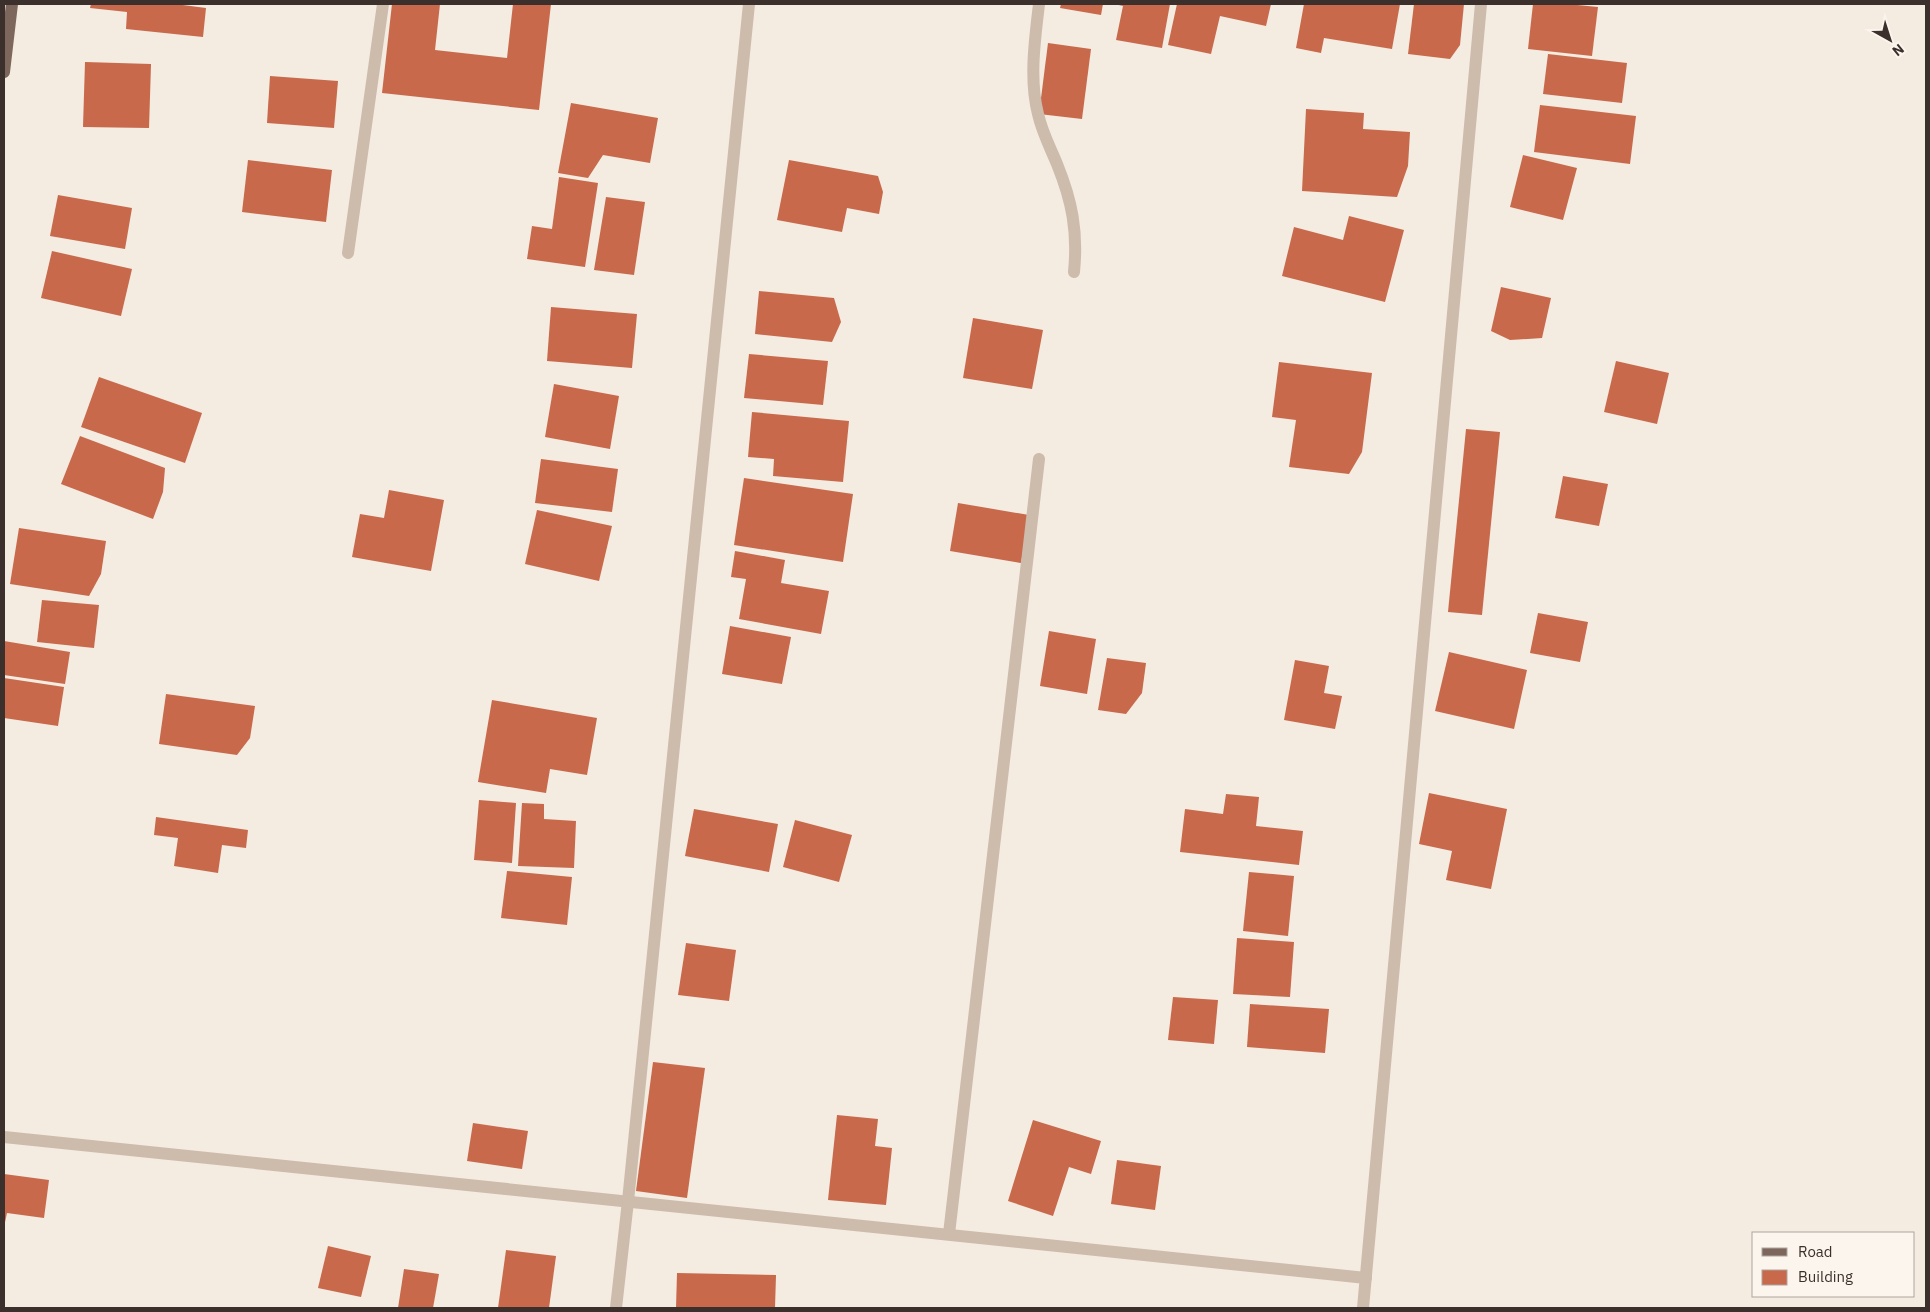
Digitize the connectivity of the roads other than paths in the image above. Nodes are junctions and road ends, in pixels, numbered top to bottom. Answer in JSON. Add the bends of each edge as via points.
{"nodes":[{"id":1,"x":12,"y":4,"type":"edge"},
{"id":2,"x":384,"y":4,"type":"edge"},
{"id":3,"x":749,"y":4,"type":"edge"},
{"id":4,"x":1039,"y":4,"type":"edge"},
{"id":5,"x":1481,"y":4,"type":"edge"},
{"id":6,"x":4,"y":72,"type":"edge"},
{"id":7,"x":348,"y":253,"type":"dead end"},
{"id":8,"x":1074,"y":272,"type":"dead end"},
{"id":9,"x":1039,"y":459,"type":"dead end"},
{"id":10,"x":4,"y":1137,"type":"edge"},
{"id":11,"x":628,"y":1201,"type":"junction"},
{"id":12,"x":949,"y":1234,"type":"junction"},
{"id":13,"x":1366,"y":1278,"type":"junction"},
{"id":14,"x":616,"y":1308,"type":"edge"},
{"id":15,"x":1363,"y":1308,"type":"edge"}],
"edges":[{"from":1,"to":6,"type":"main road"},
{"from":2,"to":7,"type":"street"},
{"from":3,"to":11,"type":"street"},
{"from":4,"to":8,"type":"street","via":[[1033,78],[1037,112],[1067,190],[1074,221]]},
{"from":5,"to":13,"type":"street"},
{"from":9,"to":12,"type":"street"},
{"from":10,"to":11,"type":"street"},
{"from":11,"to":12,"type":"street"},
{"from":11,"to":14,"type":"street"},
{"from":12,"to":13,"type":"street"},
{"from":13,"to":15,"type":"street"}]}
